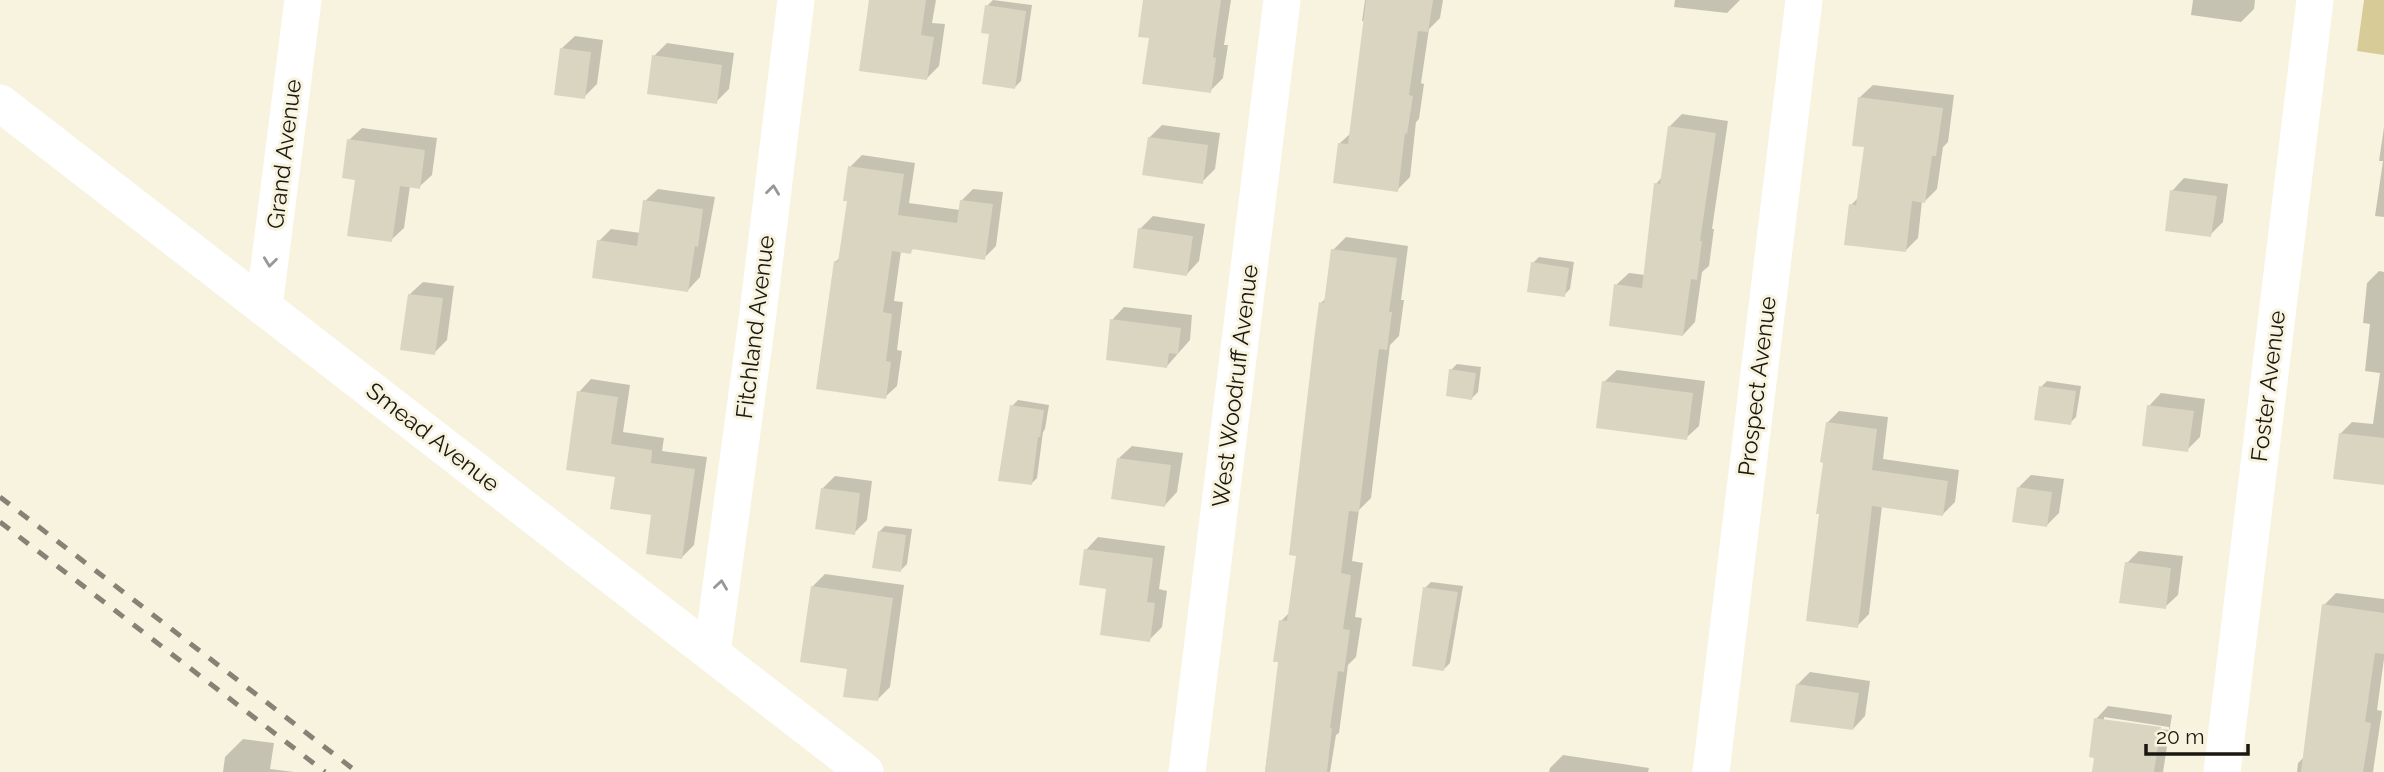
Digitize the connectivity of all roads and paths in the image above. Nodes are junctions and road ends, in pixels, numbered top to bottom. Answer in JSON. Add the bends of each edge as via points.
{"nodes":[{"id":1,"x":303,"y":0,"type":"edge"},
{"id":2,"x":796,"y":0,"type":"edge"},
{"id":3,"x":1282,"y":0,"type":"edge"},
{"id":4,"x":1804,"y":0,"type":"edge"},
{"id":5,"x":2315,"y":0,"type":"edge"},
{"id":6,"x":0,"y":103,"type":"edge"},
{"id":7,"x":264,"y":307,"type":"junction"},
{"id":8,"x":712,"y":653,"type":"junction"},
{"id":9,"x":865,"y":772,"type":"edge"},
{"id":10,"x":1187,"y":772,"type":"edge"},
{"id":11,"x":1711,"y":772,"type":"edge"},
{"id":12,"x":2222,"y":772,"type":"edge"}],
"edges":[{"from":1,"to":7,"type":"street","name":"Grand Avenue","one_way":true},
{"from":8,"to":2,"type":"street","name":"Fitchland Avenue","one_way":true},
{"from":3,"to":10,"type":"street","name":"West Woodruff Avenue"},
{"from":4,"to":11,"type":"street","name":"Prospect Avenue"},
{"from":5,"to":12,"type":"street","name":"Foster Avenue"},
{"from":6,"to":7,"type":"street","name":"Smead Avenue"},
{"from":7,"to":8,"type":"street","name":"Smead Avenue"},
{"from":8,"to":9,"type":"street","name":"Smead Avenue"}]}
